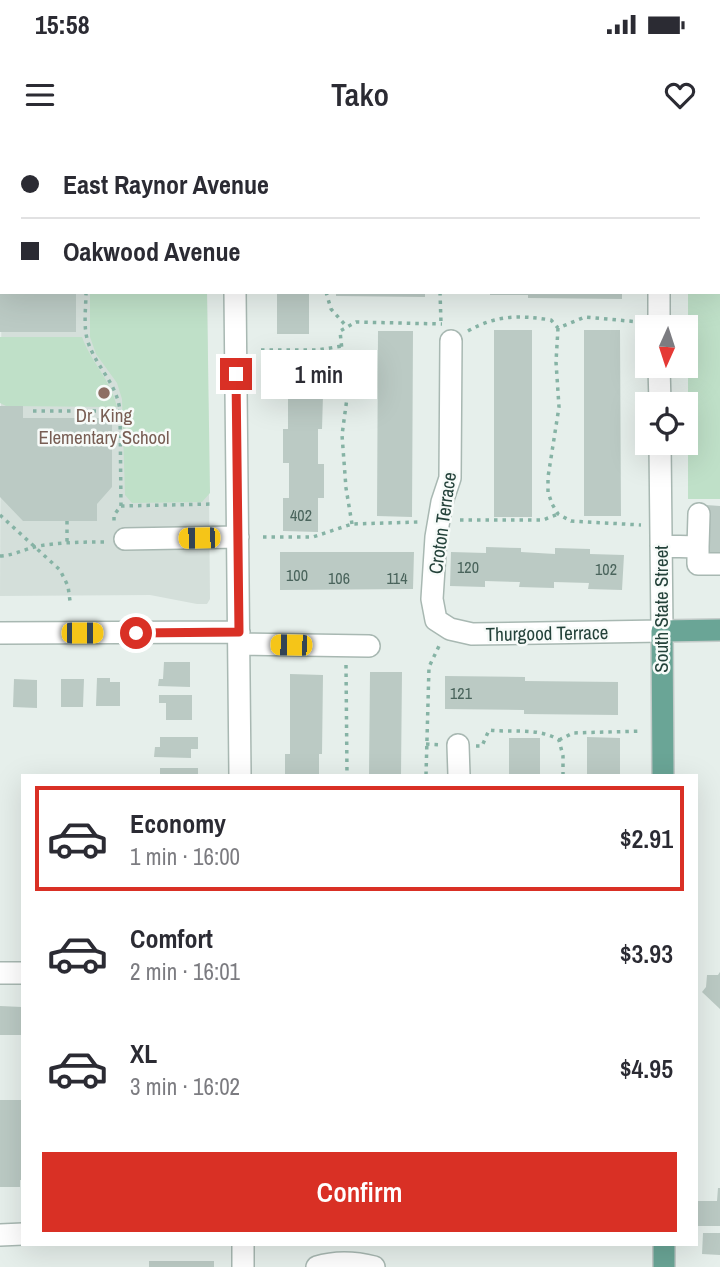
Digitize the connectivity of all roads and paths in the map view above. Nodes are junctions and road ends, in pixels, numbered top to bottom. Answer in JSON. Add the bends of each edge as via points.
{"nodes":[{"id":1,"x":86,"y":294,"type":"edge"},
{"id":2,"x":235,"y":294,"type":"edge"},
{"id":3,"x":327,"y":294,"type":"edge"},
{"id":4,"x":440,"y":294,"type":"edge"},
{"id":5,"x":659,"y":294,"type":"edge"},
{"id":6,"x":659,"y":315,"type":"edge"},
{"id":7,"x":635,"y":322,"type":"edge"},
{"id":8,"x":347,"y":327,"type":"junction"},
{"id":9,"x":558,"y":328,"type":"junction"},
{"id":10,"x":450,"y":333,"type":"junction"},
{"id":11,"x":342,"y":346,"type":"junction"},
{"id":12,"x":261,"y":350,"type":"dead end"},
{"id":13,"x":33,"y":411,"type":"dead end"},
{"id":14,"x":120,"y":411,"type":"junction"},
{"id":15,"x":660,"y":455,"type":"edge"},
{"id":16,"x":212,"y":504,"type":"dead end"},
{"id":17,"x":121,"y":506,"type":"junction"},
{"id":18,"x":558,"y":514,"type":"junction"},
{"id":19,"x":699,"y":514,"type":"dead end"},
{"id":20,"x":0,"y":515,"type":"edge"},
{"id":21,"x":439,"y":520,"type":"junction"},
{"id":22,"x":67,"y":521,"type":"dead end"},
{"id":23,"x":352,"y":523,"type":"junction"},
{"id":24,"x":661,"y":536,"type":"junction"},
{"id":25,"x":118,"y":537,"type":"junction"},
{"id":26,"x":238,"y":537,"type":"junction"},
{"id":27,"x":263,"y":537,"type":"dead end"},
{"id":28,"x":67,"y":542,"type":"junction"},
{"id":29,"x":35,"y":547,"type":"junction"},
{"id":30,"x":698,"y":547,"type":"junction"},
{"id":31,"x":0,"y":555,"type":"edge"},
{"id":32,"x":720,"y":564,"type":"edge"},
{"id":33,"x":70,"y":601,"type":"dead end"},
{"id":34,"x":436,"y":620,"type":"joint"},
{"id":35,"x":720,"y":630,"type":"edge"},
{"id":36,"x":662,"y":631,"type":"junction"},
{"id":37,"x":0,"y":634,"type":"edge"},
{"id":38,"x":239,"y":638,"type":"junction"},
{"id":39,"x":369,"y":646,"type":"dead end"},
{"id":40,"x":439,"y":646,"type":"dead end"},
{"id":41,"x":346,"y":658,"type":"dead end"},
{"id":42,"x":662,"y":731,"type":"junction"},
{"id":43,"x":559,"y":740,"type":"junction"},
{"id":44,"x":426,"y":744,"type":"junction"},
{"id":45,"x":458,"y":745,"type":"junction"},
{"id":46,"x":240,"y":774,"type":"edge"},
{"id":47,"x":347,"y":774,"type":"edge"},
{"id":48,"x":426,"y":774,"type":"edge"},
{"id":49,"x":458,"y":774,"type":"edge"},
{"id":50,"x":563,"y":774,"type":"edge"},
{"id":51,"x":663,"y":774,"type":"edge"},
{"id":52,"x":0,"y":973,"type":"edge"},
{"id":53,"x":21,"y":973,"type":"edge"},
{"id":54,"x":21,"y":1234,"type":"edge"},
{"id":55,"x":0,"y":1235,"type":"edge"},
{"id":56,"x":243,"y":1246,"type":"edge"},
{"id":57,"x":664,"y":1246,"type":"edge"},
{"id":58,"x":243,"y":1267,"type":"edge"},
{"id":59,"x":317,"y":1267,"type":"edge"},
{"id":60,"x":374,"y":1267,"type":"edge"},
{"id":61,"x":664,"y":1267,"type":"edge"}],
"edges":[{"from":1,"to":14,"type":"path","via":[[86,339],[113,385]]},
{"from":2,"to":26,"type":"street"},
{"from":3,"to":8,"type":"path","via":[[331,309]]},
{"from":4,"to":10,"type":"path"},
{"from":5,"to":6,"type":"street"},
{"from":7,"to":9,"type":"path","via":[[585,317]]},
{"from":8,"to":10,"type":"path","via":[[356,323]]},
{"from":8,"to":11,"type":"path","via":[[340,331]]},
{"from":9,"to":10,"type":"path","via":[[551,320],[496,318]]},
{"from":9,"to":18,"type":"path","via":[[559,407],[548,477],[548,492]]},
{"from":10,"to":21,"type":"street","name":"Croton Terrace","via":[[450,478]]},
{"from":11,"to":12,"type":"path"},
{"from":11,"to":23,"type":"path","via":[[347,398],[342,435]]},
{"from":13,"to":14,"type":"path"},
{"from":14,"to":17,"type":"path"},
{"from":15,"to":24,"type":"street","name":"South State Street"},
{"from":16,"to":17,"type":"path"},
{"from":17,"to":25,"type":"path","via":[[114,515]]},
{"from":18,"to":21,"type":"path","via":[[543,520]]},
{"from":18,"to":24,"type":"path","via":[[571,521]]},
{"from":19,"to":30,"type":"street"},
{"from":20,"to":29,"type":"path"},
{"from":21,"to":23,"type":"path"},
{"from":21,"to":34,"type":"street","name":"Croton Terrace","via":[[432,599]]},
{"from":22,"to":28,"type":"path"},
{"from":23,"to":27,"type":"path","via":[[313,537]]},
{"from":24,"to":30,"type":"street"},
{"from":24,"to":36,"type":"street","name":"South State Street"},
{"from":25,"to":26,"type":"street"},
{"from":25,"to":28,"type":"path"},
{"from":26,"to":38,"type":"street"},
{"from":28,"to":29,"type":"path"},
{"from":29,"to":31,"type":"path"},
{"from":29,"to":33,"type":"path","via":[[65,578]]},
{"from":30,"to":32,"type":"street","via":[[698,564]]},
{"from":34,"to":36,"type":"street","name":"Thurgood Terrace","via":[[472,634]]},
{"from":35,"to":36,"type":"main road"},
{"from":36,"to":42,"type":"main road","name":"South State Street"},
{"from":37,"to":38,"type":"street"},
{"from":38,"to":39,"type":"street"},
{"from":38,"to":46,"type":"street"},
{"from":40,"to":44,"type":"path","via":[[429,667]]},
{"from":41,"to":47,"type":"path"},
{"from":42,"to":43,"type":"path","via":[[573,733]]},
{"from":42,"to":51,"type":"main road","name":"South State Street"},
{"from":43,"to":45,"type":"path","via":[[538,731],[489,730],[482,746]]},
{"from":43,"to":50,"type":"path"},
{"from":44,"to":45,"type":"path"},
{"from":44,"to":48,"type":"path"},
{"from":45,"to":49,"type":"street"},
{"from":52,"to":53,"type":"street"},
{"from":54,"to":55,"type":"street"},
{"from":56,"to":58,"type":"street"},
{"from":57,"to":61,"type":"main road"},
{"from":59,"to":60,"type":"street","via":[[358,1263]]}]}
